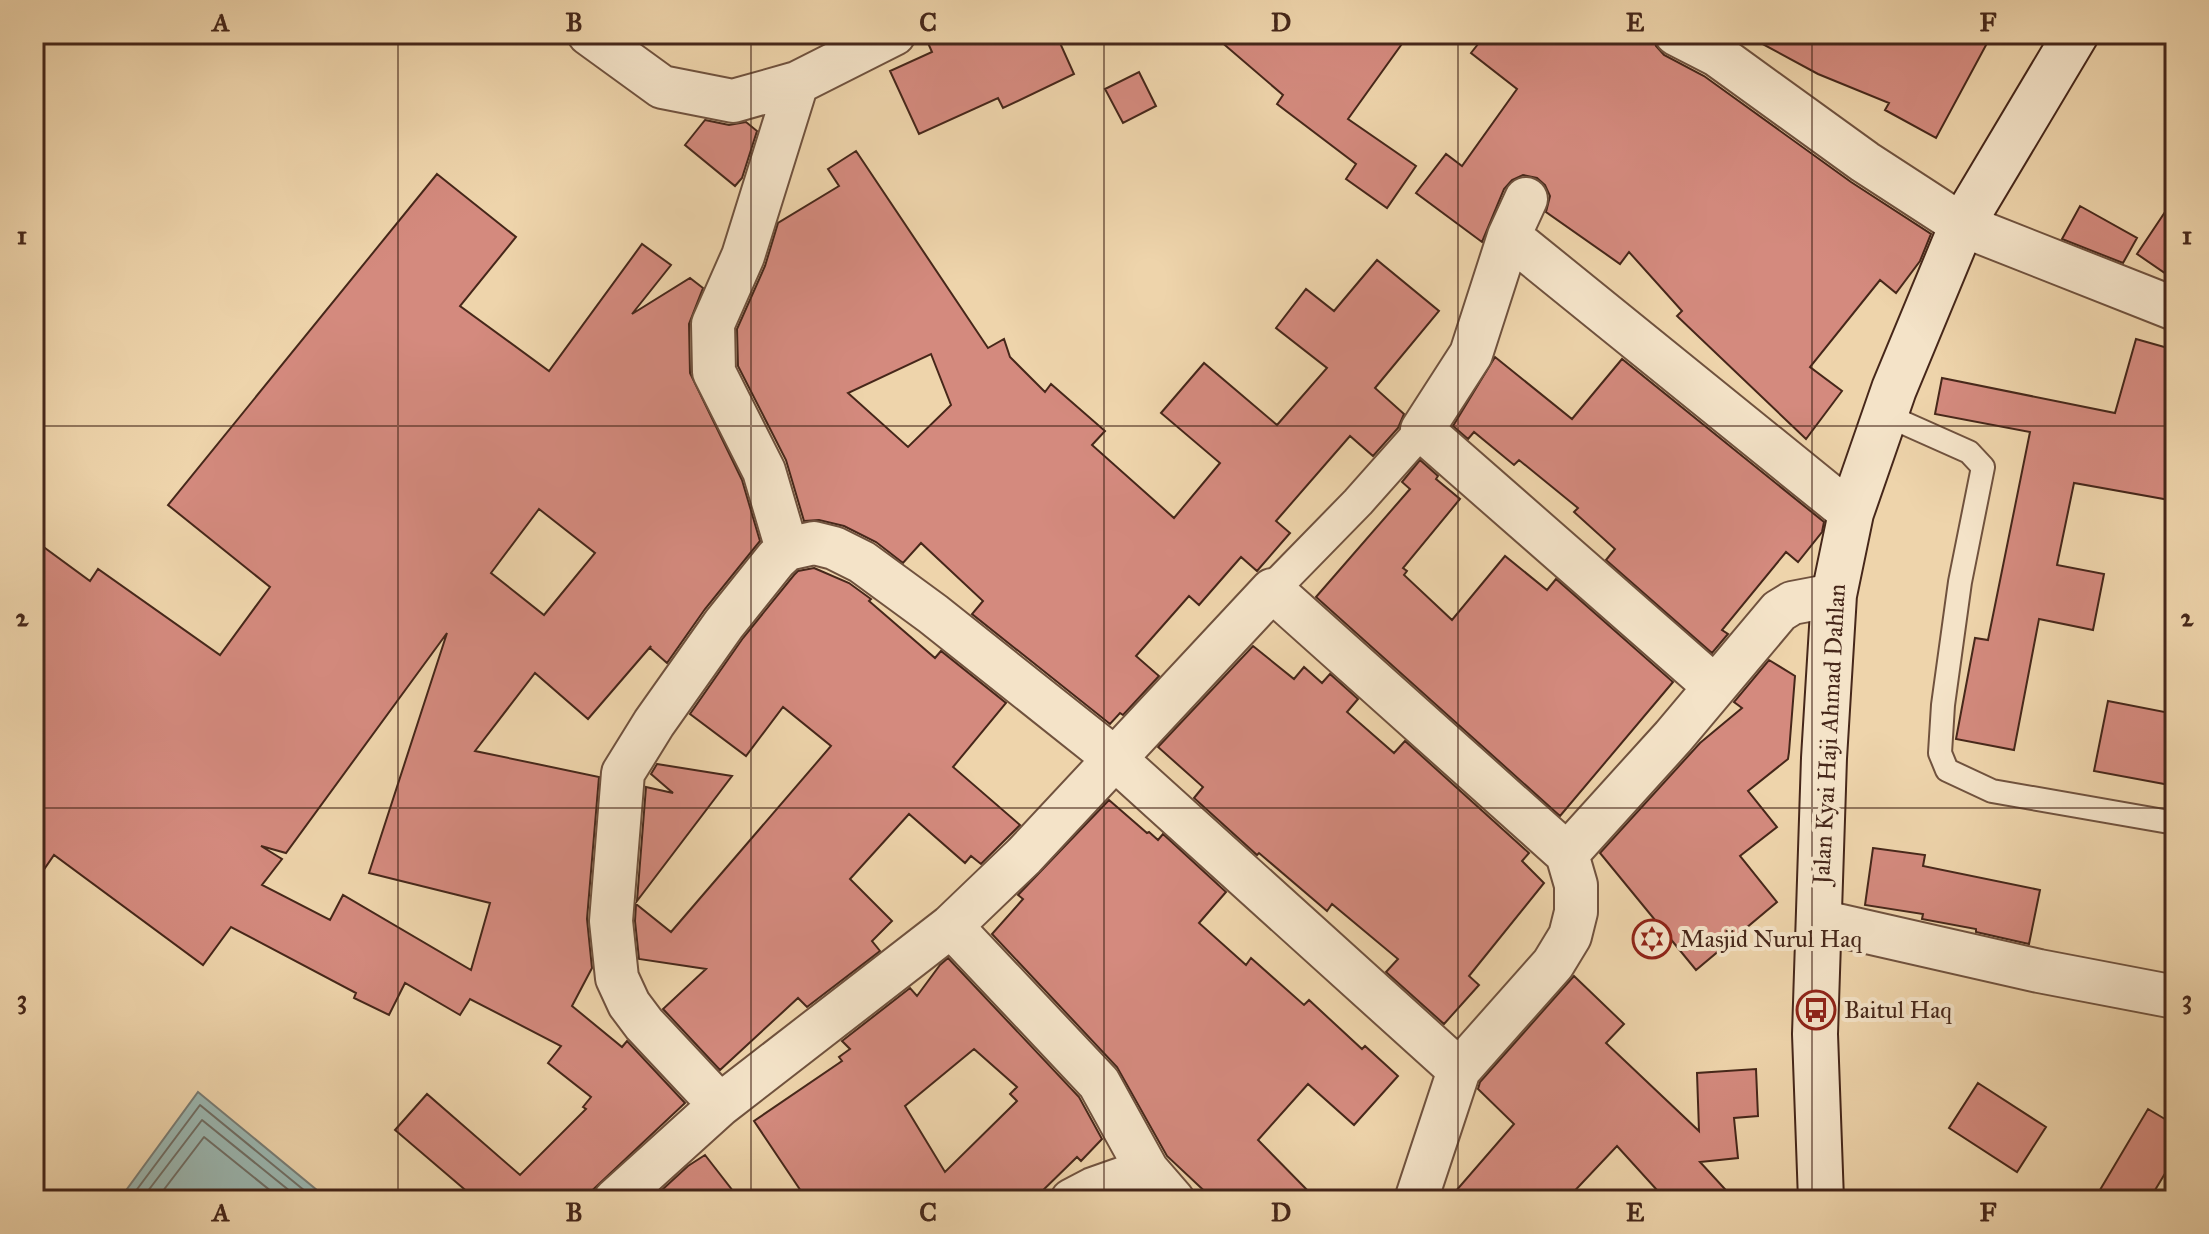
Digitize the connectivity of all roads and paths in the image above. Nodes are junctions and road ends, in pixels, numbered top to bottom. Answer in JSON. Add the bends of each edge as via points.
{"nodes":[{"id":1,"x":589,"y":34,"type":"edge"},
{"id":2,"x":894,"y":34,"type":"edge"},
{"id":3,"x":1676,"y":34,"type":"edge"},
{"id":4,"x":2076,"y":34,"type":"edge"},
{"id":5,"x":797,"y":83,"type":"junction"},
{"id":6,"x":1962,"y":225,"type":"junction"},
{"id":7,"x":2175,"y":309,"type":"edge"},
{"id":8,"x":1886,"y":415,"type":"junction"},
{"id":9,"x":1422,"y":430,"type":"junction"},
{"id":10,"x":1851,"y":513,"type":"junction"},
{"id":11,"x":787,"y":549,"type":"junction"},
{"id":12,"x":1272,"y":590,"type":"junction"},
{"id":13,"x":1834,"y":595,"type":"junction"},
{"id":14,"x":1714,"y":686,"type":"junction"},
{"id":15,"x":1114,"y":758,"type":"junction"},
{"id":16,"x":2175,"y":823,"type":"edge"},
{"id":17,"x":1567,"y":854,"type":"junction"},
{"id":18,"x":1819,"y":921,"type":"junction"},
{"id":19,"x":951,"y":926,"type":"junction"},
{"id":20,"x":2175,"y":997,"type":"edge"},
{"id":21,"x":1459,"y":1070,"type":"junction"},
{"id":22,"x":720,"y":1105,"type":"junction"},
{"id":23,"x":1160,"y":1185,"type":"edge"},
{"id":24,"x":615,"y":1200,"type":"edge"},
{"id":25,"x":1072,"y":1200,"type":"edge"},
{"id":26,"x":1416,"y":1200,"type":"edge"},
{"id":27,"x":1821,"y":1200,"type":"edge"}],
"edges":[{"from":1,"to":5,"type":"street","via":[[662,87],[733,101]]},
{"from":2,"to":5,"type":"street"},
{"from":3,"to":6,"type":"street","via":[[1717,55]]},
{"from":4,"to":6,"type":"main road","name":"Jalan Kyai Haji Ahmad Dahlan"},
{"from":5,"to":11,"type":"street","via":[[743,256],[713,324],[714,372],[764,471]]},
{"from":6,"to":7,"type":"street"},
{"from":6,"to":8,"type":"main road","name":"Jalan Kyai Haji Ahmad Dahlan"},
{"from":8,"to":10,"type":"main road","name":"Jalan Kyai Haji Ahmad Dahlan"},
{"from":8,"to":16,"type":"lane","via":[[1969,452],[1983,467],[1943,705],[1940,753],[1947,770],[1992,791]]},
{"from":9,"to":10,"type":"street","via":[[1471,354],[1518,218]]},
{"from":9,"to":12,"type":"street"},
{"from":9,"to":14,"type":"street"},
{"from":10,"to":13,"type":"main road","name":"Jalan Kyai Haji Ahmad Dahlan"},
{"from":11,"to":15,"type":"street","via":[[814,543],[862,562]]},
{"from":11,"to":22,"type":"street","via":[[724,624],[623,773],[611,921],[617,978],[644,1024]]},
{"from":12,"to":15,"type":"street"},
{"from":12,"to":17,"type":"street"},
{"from":13,"to":14,"type":"street","via":[[1792,603],[1779,611]]},
{"from":13,"to":18,"type":"main road","name":"Jalan Kyai Haji Ahmad Dahlan"},
{"from":14,"to":17,"type":"street"},
{"from":15,"to":19,"type":"street"},
{"from":15,"to":21,"type":"street"},
{"from":17,"to":21,"type":"street","via":[[1576,885],[1570,936],[1553,964]]},
{"from":18,"to":20,"type":"street"},
{"from":18,"to":27,"type":"main road","name":"Jalan Kyai Haji Ahmad Dahlan","via":[[1815,1034]]},
{"from":19,"to":22,"type":"street"},
{"from":19,"to":23,"type":"street","via":[[1099,1083]]},
{"from":21,"to":26,"type":"street"},
{"from":22,"to":24,"type":"street"},
{"from":23,"to":25,"type":"street","via":[[1093,1189]]}]}
